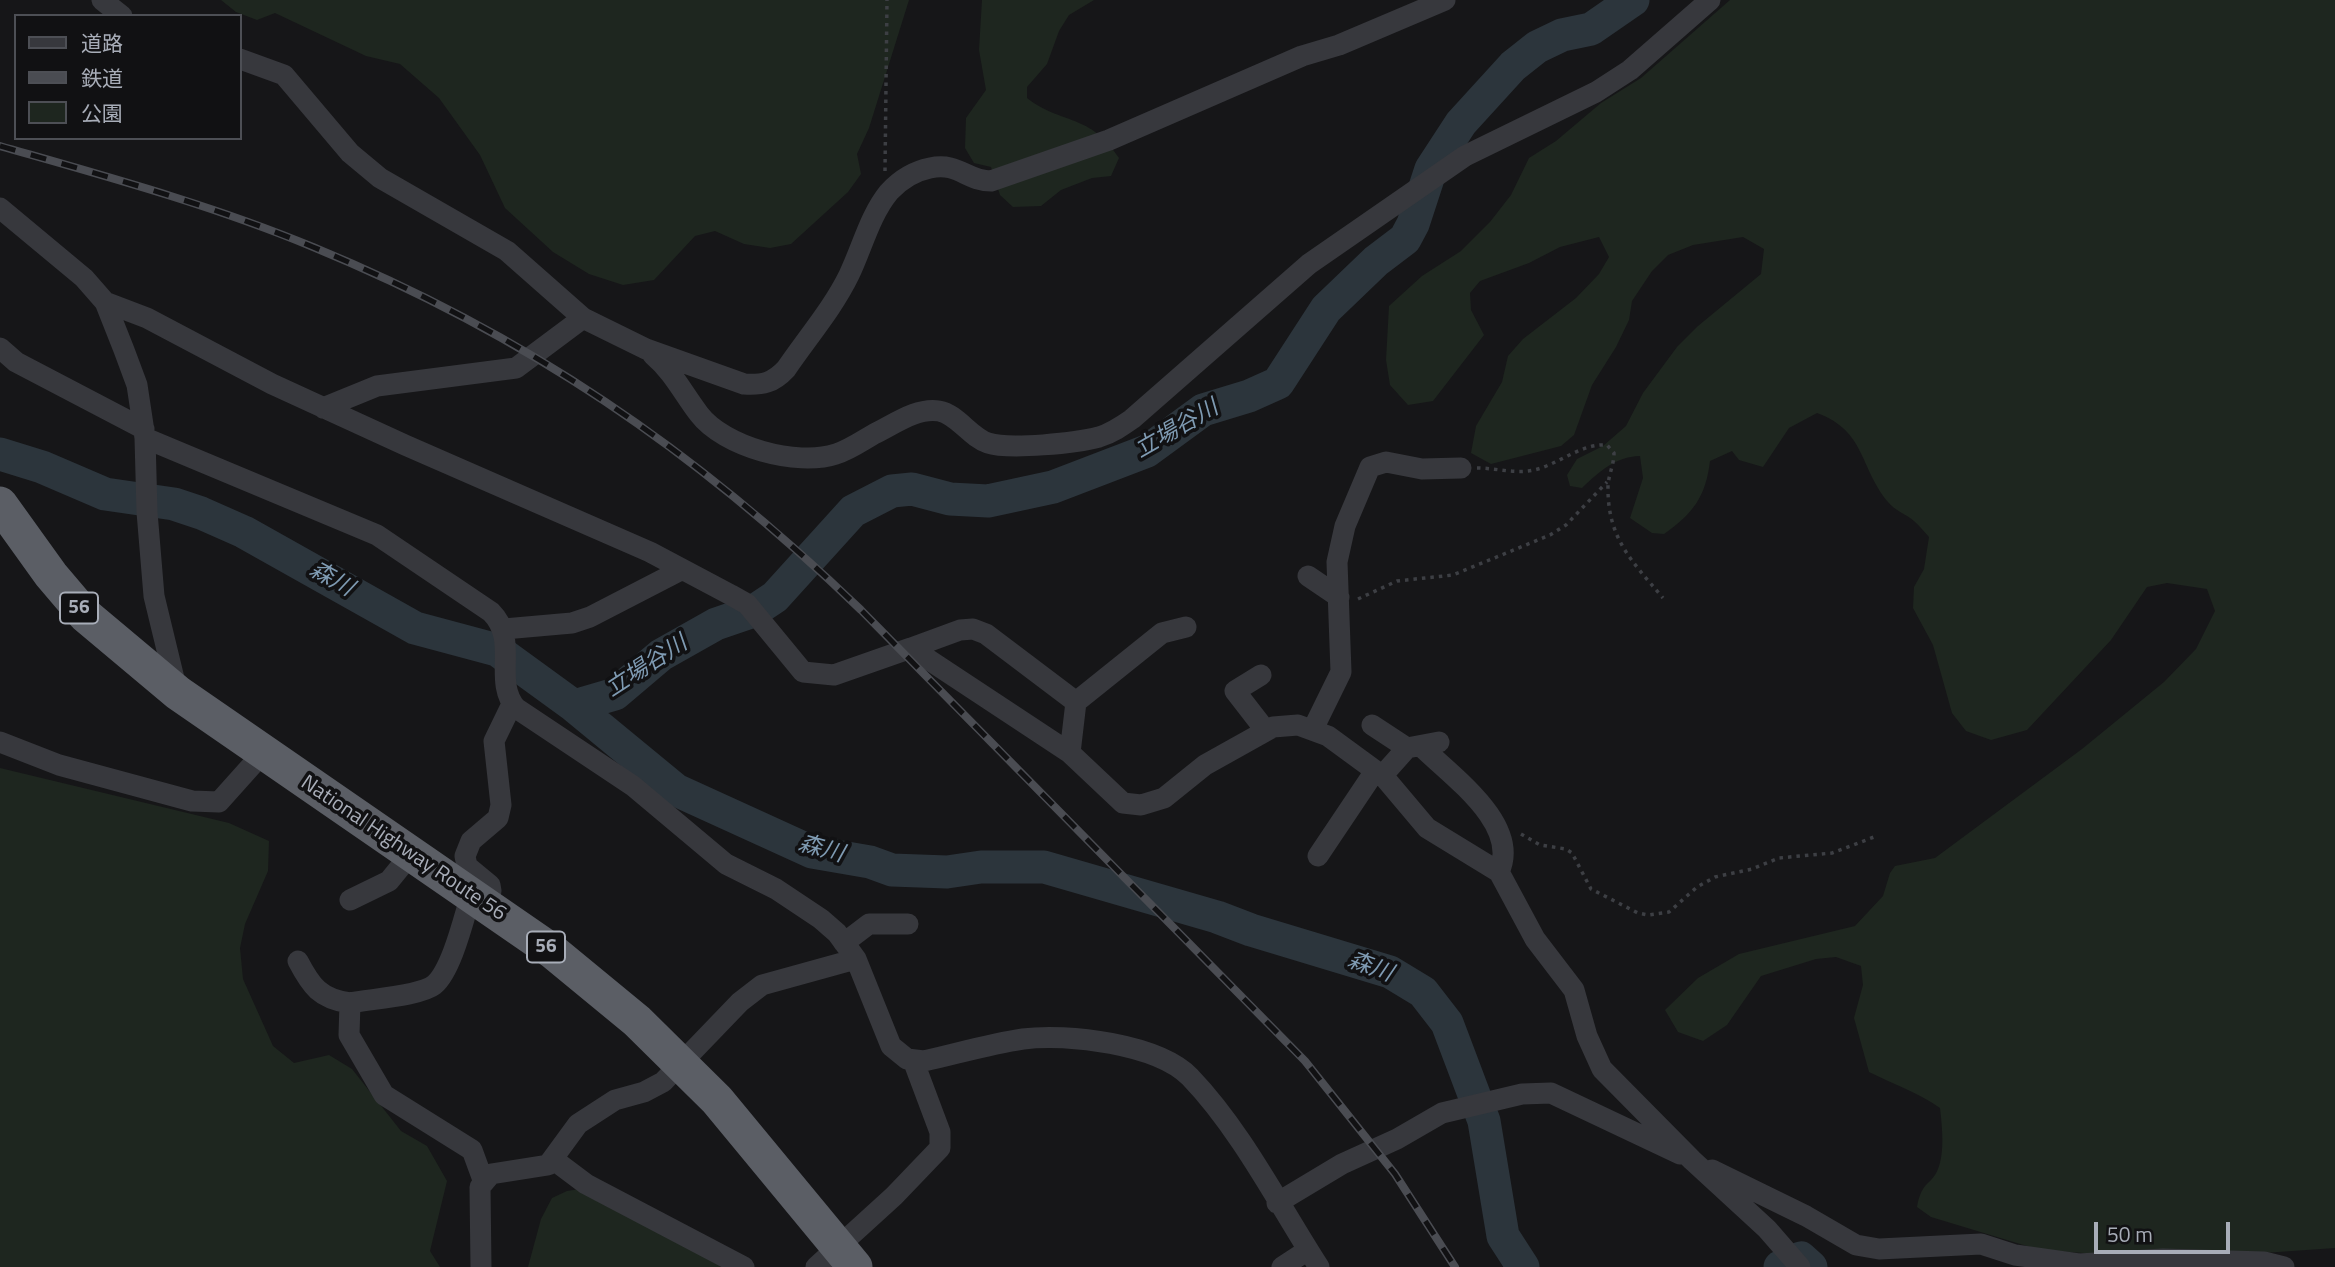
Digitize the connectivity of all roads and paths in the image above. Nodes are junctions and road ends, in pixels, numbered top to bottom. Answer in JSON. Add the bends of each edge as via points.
{"nodes":[{"id":1,"x":103,"y":0,"type":"edge"},
{"id":2,"x":887,"y":0,"type":"edge"},
{"id":3,"x":1445,"y":0,"type":"edge"},
{"id":4,"x":1710,"y":0,"type":"edge"},
{"id":5,"x":120,"y":14,"type":"edge"},
{"id":6,"x":242,"y":60,"type":"edge"},
{"id":7,"x":891,"y":190,"type":"junction"},
{"id":8,"x":0,"y":208,"type":"edge"},
{"id":9,"x":105,"y":302,"type":"junction"},
{"id":10,"x":583,"y":318,"type":"junction"},
{"id":11,"x":0,"y":348,"type":"edge"},
{"id":12,"x":646,"y":349,"type":"junction"},
{"id":13,"x":323,"y":408,"type":"junction"},
{"id":14,"x":144,"y":433,"type":"junction"},
{"id":15,"x":1461,"y":468,"type":"joint"},
{"id":16,"x":1608,"y":481,"type":"junction"},
{"id":17,"x":0,"y":504,"type":"edge"},
{"id":18,"x":681,"y":570,"type":"junction"},
{"id":19,"x":1308,"y":576,"type":"dead end"},
{"id":20,"x":1339,"y":597,"type":"junction"},
{"id":21,"x":1663,"y":598,"type":"dead end"},
{"id":22,"x":1186,"y":627,"type":"dead end"},
{"id":23,"x":504,"y":629,"type":"junction"},
{"id":24,"x":911,"y":648,"type":"junction"},
{"id":25,"x":1261,"y":675,"type":"dead end"},
{"id":26,"x":178,"y":693,"type":"junction"},
{"id":27,"x":1076,"y":702,"type":"junction"},
{"id":28,"x":512,"y":704,"type":"junction"},
{"id":29,"x":1371,"y":725,"type":"dead end"},
{"id":30,"x":1313,"y":729,"type":"junction"},
{"id":31,"x":1266,"y":731,"type":"junction"},
{"id":32,"x":0,"y":742,"type":"edge"},
{"id":33,"x":1422,"y":746,"type":"junction"},
{"id":34,"x":1070,"y":753,"type":"junction"},
{"id":35,"x":262,"y":754,"type":"junction"},
{"id":36,"x":1378,"y":773,"type":"junction"},
{"id":37,"x":1499,"y":827,"type":"junction"},
{"id":38,"x":1874,"y":837,"type":"dead end"},
{"id":39,"x":411,"y":854,"type":"junction"},
{"id":40,"x":1318,"y":856,"type":"dead end"},
{"id":41,"x":1499,"y":872,"type":"junction"},
{"id":42,"x":477,"y":899,"type":"junction"},
{"id":43,"x":350,"y":900,"type":"dead end"},
{"id":44,"x":908,"y":924,"type":"dead end"},
{"id":45,"x":850,"y":951,"type":"junction"},
{"id":46,"x":298,"y":961,"type":"dead end"},
{"id":47,"x":350,"y":1003,"type":"junction"},
{"id":48,"x":914,"y":1060,"type":"junction"},
{"id":49,"x":681,"y":1064,"type":"junction"},
{"id":50,"x":554,"y":1160,"type":"junction"},
{"id":51,"x":1692,"y":1160,"type":"junction"},
{"id":52,"x":483,"y":1180,"type":"junction"},
{"id":53,"x":1277,"y":1203,"type":"junction"},
{"id":54,"x":1313,"y":1259,"type":"edge"},
{"id":55,"x":836,"y":1260,"type":"edge"},
{"id":56,"x":481,"y":1267,"type":"edge"},
{"id":57,"x":744,"y":1267,"type":"edge"},
{"id":58,"x":1282,"y":1267,"type":"edge"},
{"id":59,"x":1800,"y":1267,"type":"edge"},
{"id":60,"x":2284,"y":1267,"type":"edge"}],
"edges":[{"from":1,"to":5,"type":"street"},
{"from":2,"to":7,"type":"path","via":[[885,170]]},
{"from":3,"to":7,"type":"street","via":[[1109,140],[991,181],[977,181],[960,168],[944,166],[915,172]]},
{"from":4,"to":12,"type":"street","via":[[1630,71],[1465,156],[1309,264],[1132,419],[1099,437],[988,443],[940,411],[927,411],[836,454],[779,455],[712,428],[669,369]]},
{"from":6,"to":10,"type":"street","via":[[284,75],[350,153],[380,178],[507,251]]},
{"from":7,"to":12,"type":"street","via":[[848,277],[775,381],[744,384]]},
{"from":8,"to":9,"type":"street","via":[[84,278]]},
{"from":9,"to":13,"type":"street","via":[[146,318]]},
{"from":9,"to":14,"type":"street","via":[[137,384]]},
{"from":10,"to":12,"type":"street"},
{"from":10,"to":13,"type":"street","via":[[516,368],[377,386]]},
{"from":11,"to":14,"type":"street","via":[[16,362]]},
{"from":13,"to":18,"type":"street"},
{"from":14,"to":23,"type":"street","via":[[377,535],[491,612]]},
{"from":14,"to":26,"type":"street","via":[[154,596]]},
{"from":15,"to":16,"type":"path","via":[[1528,471],[1595,444],[1606,445],[1614,453]]},
{"from":15,"to":20,"type":"street","via":[[1422,469],[1386,462],[1370,467],[1340,544]]},
{"from":16,"to":20,"type":"path","via":[[1550,535],[1452,575],[1397,581],[1361,599]]},
{"from":16,"to":21,"type":"path","via":[[1613,528],[1621,548]]},
{"from":17,"to":26,"type":"highway","name":"National Highway Route 56","number":"56","via":[[85,615]]},
{"from":18,"to":23,"type":"street","via":[[590,617]]},
{"from":18,"to":24,"type":"street","via":[[747,604],[803,672],[834,675]]},
{"from":19,"to":20,"type":"street"},
{"from":20,"to":30,"type":"street","via":[[1341,672]]},
{"from":22,"to":27,"type":"street","via":[[1162,633]]},
{"from":23,"to":28,"type":"street"},
{"from":24,"to":27,"type":"street","via":[[973,629]]},
{"from":24,"to":34,"type":"street"},
{"from":25,"to":31,"type":"street","via":[[1235,691]]},
{"from":26,"to":35,"type":"highway","name":"National Highway Route 56","number":"56"},
{"from":27,"to":34,"type":"street"},
{"from":28,"to":42,"type":"street","via":[[494,741],[498,818],[471,841],[465,856],[467,866],[490,885],[491,891]]},
{"from":28,"to":45,"type":"street","via":[[633,786],[726,864],[812,913]]},
{"from":29,"to":33,"type":"street"},
{"from":30,"to":31,"type":"street","via":[[1283,725]]},
{"from":30,"to":36,"type":"street"},
{"from":31,"to":34,"type":"street","via":[[1205,765],[1164,798],[1141,805],[1123,803]]},
{"from":32,"to":35,"type":"street","via":[[59,765],[192,801],[219,802]]},
{"from":33,"to":36,"type":"street"},
{"from":33,"to":37,"type":"street"},
{"from":35,"to":39,"type":"highway","name":"National Highway Route 56","number":"56"},
{"from":36,"to":40,"type":"street"},
{"from":36,"to":41,"type":"street","via":[[1427,828]]},
{"from":37,"to":38,"type":"path","via":[[1540,845],[1566,849],[1591,889],[1648,915],[1669,912],[1715,877],[1779,858],[1832,853]]},
{"from":37,"to":41,"type":"street","via":[[1504,861]]},
{"from":39,"to":42,"type":"highway","name":"National Highway Route 56","number":"56"},
{"from":39,"to":43,"type":"street","via":[[389,881]]},
{"from":41,"to":51,"type":"street","via":[[1535,939],[1574,990],[1602,1069]]},
{"from":42,"to":47,"type":"street","via":[[434,985]]},
{"from":42,"to":49,"type":"highway","name":"National Highway Route 56","number":"56","via":[[606,994]]},
{"from":44,"to":45,"type":"street","via":[[869,924]]},
{"from":45,"to":48,"type":"street","via":[[891,1046]]},
{"from":45,"to":49,"type":"street","via":[[762,985]]},
{"from":46,"to":47,"type":"street","via":[[312,988]]},
{"from":47,"to":52,"type":"street","via":[[349,1034],[384,1095],[472,1150]]},
{"from":48,"to":53,"type":"street","via":[[1044,1038],[1140,1051],[1189,1076],[1229,1125]]},
{"from":48,"to":55,"type":"street","via":[[940,1132],[940,1148]]},
{"from":49,"to":50,"type":"street","via":[[663,1082],[615,1100],[578,1124]]},
{"from":49,"to":55,"type":"highway","name":"National Highway Route 56","number":"56","via":[[717,1100]]},
{"from":50,"to":52,"type":"street","via":[[548,1165],[491,1174]]},
{"from":50,"to":57,"type":"street","via":[[586,1184]]},
{"from":51,"to":53,"type":"street","via":[[1551,1093],[1508,1098],[1427,1120]]},
{"from":51,"to":59,"type":"street","via":[[1767,1229]]},
{"from":51,"to":60,"type":"street","via":[[1856,1245],[1879,1249],[1981,1244],[2015,1255],[2079,1264],[2163,1259],[2264,1262]]},
{"from":52,"to":56,"type":"street"},
{"from":53,"to":54,"type":"street"},
{"from":54,"to":58,"type":"street"}]}
